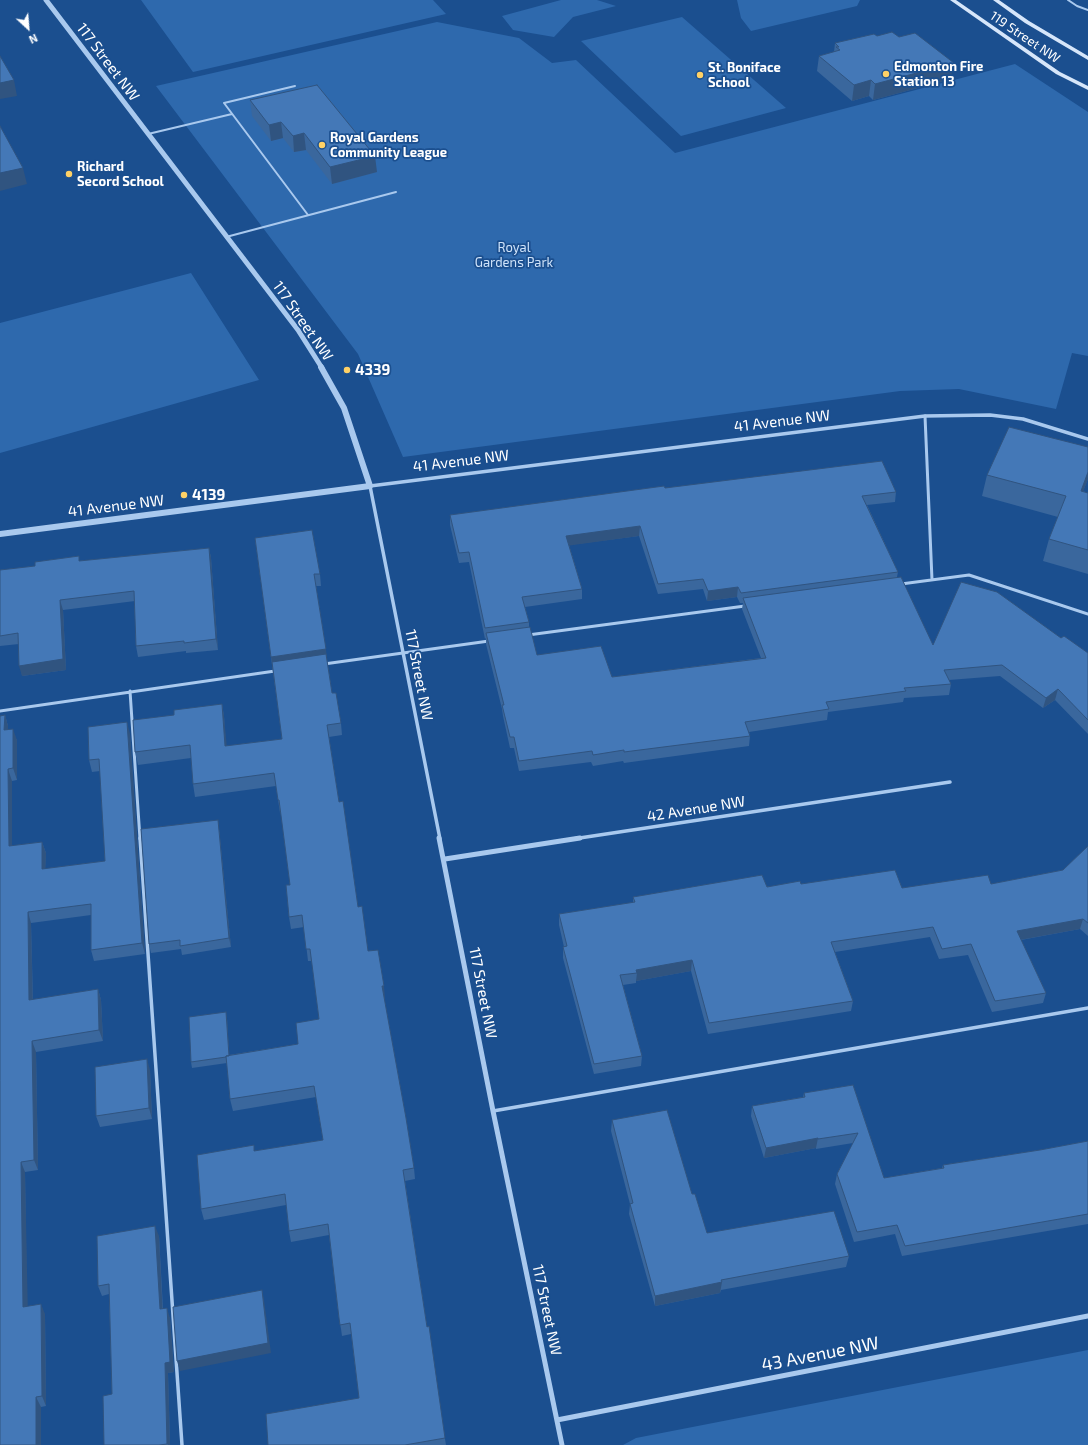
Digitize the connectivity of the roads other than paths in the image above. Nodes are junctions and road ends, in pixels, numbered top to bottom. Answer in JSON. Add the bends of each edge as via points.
{"nodes":[{"id":1,"x":46,"y":0,"type":"edge"},
{"id":2,"x":953,"y":0,"type":"edge"},
{"id":3,"x":996,"y":0,"type":"edge"},
{"id":4,"x":1068,"y":0,"type":"edge"},
{"id":5,"x":1088,"y":10,"type":"edge"},
{"id":6,"x":1088,"y":58,"type":"edge"},
{"id":7,"x":295,"y":86,"type":"dead end"},
{"id":8,"x":1088,"y":88,"type":"edge"},
{"id":9,"x":232,"y":114,"type":"junction"},
{"id":10,"x":147,"y":134,"type":"junction"},
{"id":11,"x":396,"y":192,"type":"dead end"},
{"id":12,"x":308,"y":215,"type":"junction"},
{"id":13,"x":226,"y":237,"type":"junction"},
{"id":14,"x":925,"y":416,"type":"junction"},
{"id":15,"x":1088,"y":439,"type":"edge"},
{"id":16,"x":370,"y":486,"type":"junction"},
{"id":17,"x":0,"y":534,"type":"edge"},
{"id":18,"x":932,"y":580,"type":"junction"},
{"id":19,"x":893,"y":585,"type":"edge"},
{"id":20,"x":752,"y":605,"type":"edge"},
{"id":21,"x":1088,"y":614,"type":"edge"},
{"id":22,"x":524,"y":636,"type":"edge"},
{"id":23,"x":493,"y":640,"type":"edge"},
{"id":24,"x":403,"y":653,"type":"junction"},
{"id":25,"x":322,"y":664,"type":"edge"},
{"id":26,"x":276,"y":670,"type":"edge"},
{"id":27,"x":130,"y":691,"type":"junction"},
{"id":28,"x":0,"y":711,"type":"edge"},
{"id":29,"x":950,"y":782,"type":"dead end"},
{"id":30,"x":445,"y":859,"type":"junction"},
{"id":31,"x":1088,"y":1008,"type":"edge"},
{"id":32,"x":493,"y":1111,"type":"junction"},
{"id":33,"x":1088,"y":1316,"type":"edge"},
{"id":34,"x":557,"y":1420,"type":"junction"},
{"id":35,"x":182,"y":1445,"type":"edge"},
{"id":36,"x":562,"y":1445,"type":"edge"}],
"edges":[{"from":1,"to":10,"type":"street","name":"117 Street NW"},
{"from":2,"to":8,"type":"main road","name":"119 Street NW","via":[[1058,73]]},
{"from":3,"to":6,"type":"main road","name":"119 Street NW","via":[[1027,22]]},
{"from":4,"to":5,"type":"lane"},
{"from":7,"to":9,"type":"lane","via":[[224,103]]},
{"from":9,"to":10,"type":"lane"},
{"from":9,"to":12,"type":"lane"},
{"from":10,"to":13,"type":"street","name":"117 Street NW"},
{"from":11,"to":12,"type":"lane"},
{"from":12,"to":13,"type":"lane"},
{"from":13,"to":16,"type":"street","name":"117 Street NW","via":[[316,356],[344,408]]},
{"from":14,"to":15,"type":"street","name":"41 Avenue NW","via":[[990,415],[1023,419]]},
{"from":14,"to":16,"type":"street","name":"41 Avenue NW"},
{"from":14,"to":18,"type":"lane"},
{"from":16,"to":17,"type":"street","name":"41 Avenue NW"},
{"from":16,"to":24,"type":"street","name":"117 Street NW"},
{"from":18,"to":19,"type":"lane"},
{"from":18,"to":21,"type":"lane","via":[[970,575]]},
{"from":20,"to":22,"type":"lane"},
{"from":23,"to":24,"type":"lane"},
{"from":24,"to":25,"type":"lane"},
{"from":24,"to":30,"type":"street","name":"117 Street NW"},
{"from":26,"to":27,"type":"lane"},
{"from":27,"to":28,"type":"lane"},
{"from":27,"to":35,"type":"lane"},
{"from":29,"to":30,"type":"street","name":"42 Avenue NW"},
{"from":30,"to":32,"type":"street","name":"117 Street NW"},
{"from":31,"to":32,"type":"lane"},
{"from":32,"to":34,"type":"street","name":"117 Street NW"},
{"from":33,"to":34,"type":"street","name":"43 Avenue NW"},
{"from":34,"to":36,"type":"street","name":"117 Street NW"}]}
